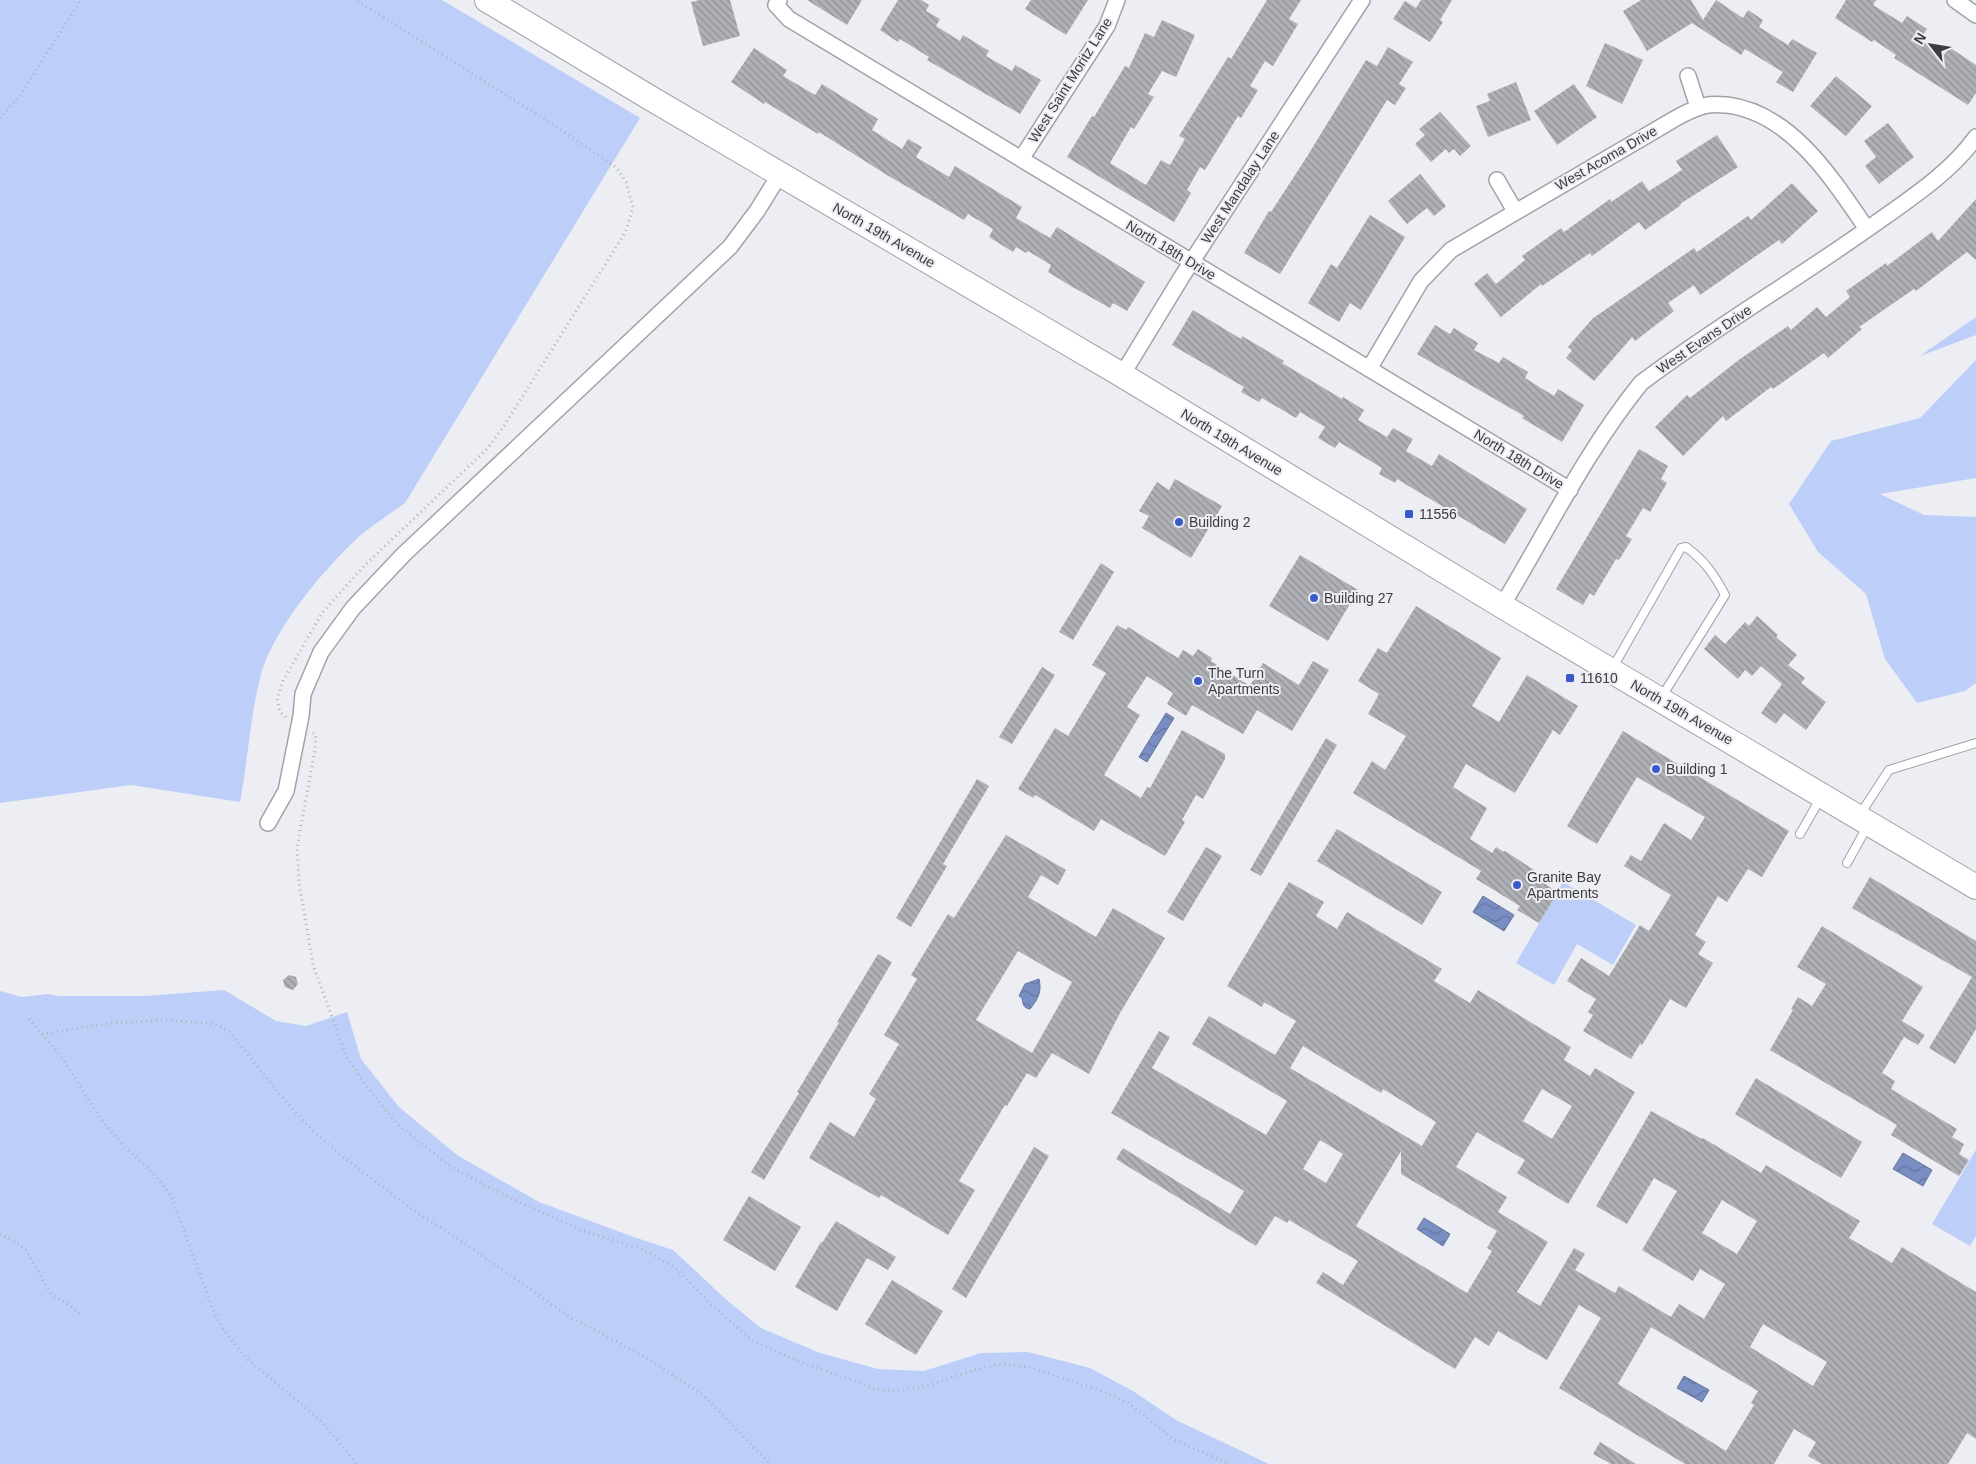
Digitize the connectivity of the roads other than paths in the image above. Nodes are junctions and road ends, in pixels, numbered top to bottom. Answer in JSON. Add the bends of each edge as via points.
{"nodes":[{"id":1,"x":486,"y":0,"type":"edge"},
{"id":2,"x":1117,"y":0,"type":"edge"},
{"id":3,"x":1362,"y":0,"type":"edge"},
{"id":4,"x":1955,"y":0,"type":"edge"},
{"id":5,"x":778,"y":3,"type":"edge"},
{"id":6,"x":1976,"y":15,"type":"edge"},
{"id":7,"x":1688,"y":76,"type":"dead end"},
{"id":8,"x":1698,"y":107,"type":"junction"},
{"id":9,"x":1976,"y":136,"type":"edge"},
{"id":10,"x":1021,"y":159,"type":"junction"},
{"id":11,"x":780,"y":174,"type":"junction"},
{"id":12,"x":1497,"y":180,"type":"dead end"},
{"id":13,"x":1515,"y":211,"type":"junction"},
{"id":14,"x":1867,"y":229,"type":"junction"},
{"id":15,"x":1191,"y":263,"type":"junction"},
{"id":16,"x":1369,"y":369,"type":"junction"},
{"id":17,"x":1122,"y":375,"type":"junction"},
{"id":18,"x":1570,"y":490,"type":"junction"},
{"id":19,"x":1502,"y":606,"type":"junction"},
{"id":20,"x":1611,"y":670,"type":"junction"},
{"id":21,"x":1660,"y":699,"type":"junction"},
{"id":22,"x":1976,"y":743,"type":"edge"},
{"id":23,"x":1823,"y":795,"type":"junction"},
{"id":24,"x":1864,"y":820,"type":"junction"},
{"id":25,"x":268,"y":823,"type":"dead end"},
{"id":26,"x":1800,"y":834,"type":"dead end"},
{"id":27,"x":1847,"y":863,"type":"dead end"},
{"id":28,"x":1976,"y":887,"type":"edge"}],
"edges":[{"from":1,"to":11,"type":"main road","name":"North 19th Avenue"},
{"from":2,"to":10,"type":"street","name":"West Saint Moritz Lane","via":[[1107,26]]},
{"from":3,"to":15,"type":"street","name":"West Mandalay Lane"},
{"from":4,"to":6,"type":"street"},
{"from":5,"to":10,"type":"street","name":"North 18th Drive","via":[[789,19]]},
{"from":7,"to":8,"type":"street"},
{"from":8,"to":13,"type":"street","name":"West Acoma Drive"},
{"from":8,"to":14,"type":"street","name":"West Acoma Drive","via":[[1710,104],[1740,107],[1766,118],[1805,148]]},
{"from":9,"to":14,"type":"street","name":"West Evans Drive","via":[[1967,150],[1918,192]]},
{"from":10,"to":15,"type":"street","name":"North 18th Drive"},
{"from":11,"to":17,"type":"main road","name":"North 19th Avenue"},
{"from":11,"to":25,"type":"street","via":[[730,247],[403,555],[353,608],[321,652],[303,694],[286,791]]},
{"from":12,"to":13,"type":"street"},
{"from":13,"to":16,"type":"street","name":"West Acoma Drive","via":[[1451,250],[1421,281]]},
{"from":14,"to":18,"type":"street","name":"West Evans Drive","via":[[1641,383],[1621,408]]},
{"from":15,"to":16,"type":"street","name":"North 18th Drive"},
{"from":15,"to":17,"type":"street","name":"West Mandalay Lane"},
{"from":16,"to":18,"type":"street","name":"North 18th Drive"},
{"from":17,"to":19,"type":"main road","name":"North 19th Avenue"},
{"from":18,"to":19,"type":"street","name":"West Evans Drive"},
{"from":19,"to":20,"type":"main road","name":"North 19th Avenue"},
{"from":20,"to":21,"type":"main road","name":"North 19th Avenue"},
{"from":20,"to":21,"type":"lane","via":[[1681,548],[1686,547],[1714,574],[1725,595]]},
{"from":21,"to":23,"type":"main road","name":"North 19th Avenue"},
{"from":22,"to":24,"type":"lane","via":[[1889,770]]},
{"from":23,"to":24,"type":"main road","name":"North 19th Avenue"},
{"from":23,"to":26,"type":"lane"},
{"from":24,"to":27,"type":"lane"},
{"from":24,"to":28,"type":"main road","name":"North 19th Avenue"}]}
